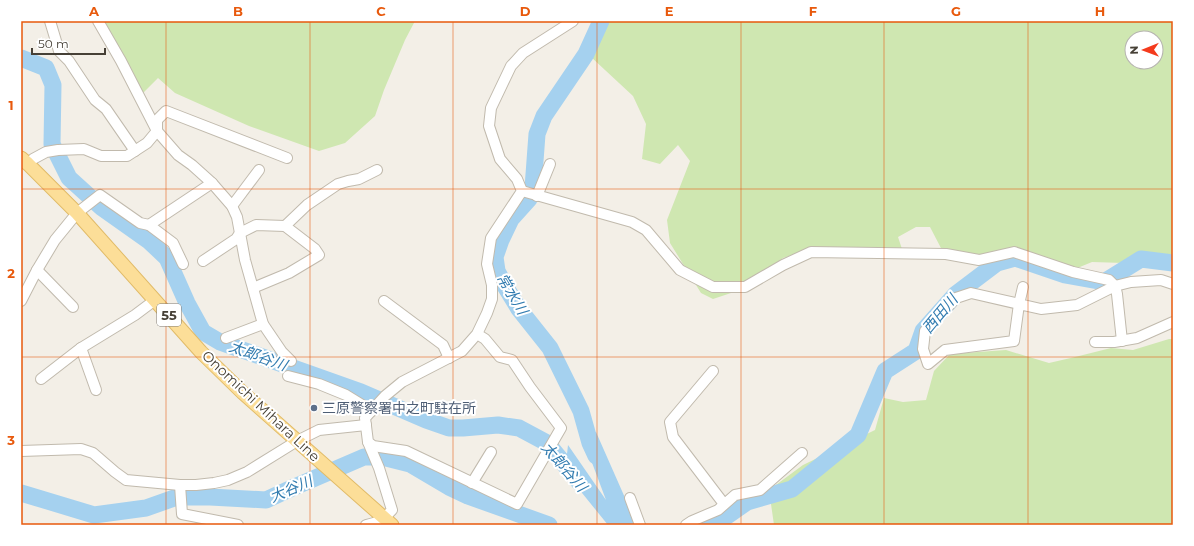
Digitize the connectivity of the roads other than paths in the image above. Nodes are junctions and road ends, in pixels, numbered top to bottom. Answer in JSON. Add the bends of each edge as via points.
{"nodes":[{"id":1,"x":50,"y":21,"type":"edge"},
{"id":2,"x":98,"y":21,"type":"edge"},
{"id":3,"x":573,"y":21,"type":"edge"},
{"id":4,"x":158,"y":131,"type":"junction"},
{"id":5,"x":135,"y":151,"type":"junction"},
{"id":6,"x":287,"y":158,"type":"dead end"},
{"id":7,"x":24,"y":161,"type":"edge"},
{"id":8,"x":550,"y":164,"type":"dead end"},
{"id":9,"x":259,"y":170,"type":"dead end"},
{"id":10,"x":377,"y":170,"type":"dead end"},
{"id":11,"x":212,"y":183,"type":"junction"},
{"id":12,"x":522,"y":191,"type":"junction"},
{"id":13,"x":537,"y":196,"type":"junction"},
{"id":14,"x":232,"y":206,"type":"junction"},
{"id":15,"x":77,"y":213,"type":"junction"},
{"id":16,"x":149,"y":225,"type":"junction"},
{"id":17,"x":285,"y":226,"type":"junction"},
{"id":18,"x":240,"y":233,"type":"junction"},
{"id":19,"x":203,"y":261,"type":"dead end"},
{"id":20,"x":183,"y":264,"type":"dead end"},
{"id":21,"x":37,"y":270,"type":"junction"},
{"id":22,"x":1173,"y":284,"type":"edge"},
{"id":23,"x":1115,"y":286,"type":"junction"},
{"id":24,"x":1023,"y":287,"type":"dead end"},
{"id":25,"x":253,"y":288,"type":"junction"},
{"id":26,"x":155,"y":300,"type":"junction"},
{"id":27,"x":384,"y":301,"type":"dead end"},
{"id":28,"x":21,"y":302,"type":"edge"},
{"id":29,"x":1019,"y":304,"type":"junction"},
{"id":30,"x":73,"y":308,"type":"dead end"},
{"id":31,"x":1173,"y":322,"type":"edge"},
{"id":32,"x":263,"y":324,"type":"junction"},
{"id":33,"x":476,"y":334,"type":"junction"},
{"id":34,"x":226,"y":338,"type":"dead end"},
{"id":35,"x":1122,"y":341,"type":"junction"},
{"id":36,"x":1095,"y":342,"type":"dead end"},
{"id":37,"x":82,"y":348,"type":"junction"},
{"id":38,"x":449,"y":358,"type":"junction"},
{"id":39,"x":291,"y":361,"type":"dead end"},
{"id":40,"x":713,"y":371,"type":"dead end"},
{"id":41,"x":288,"y":376,"type":"dead end"},
{"id":42,"x":41,"y":379,"type":"dead end"},
{"id":43,"x":96,"y":390,"type":"dead end"},
{"id":44,"x":374,"y":408,"type":"junction"},
{"id":45,"x":366,"y":425,"type":"junction"},
{"id":46,"x":297,"y":441,"type":"junction"},
{"id":47,"x":368,"y":442,"type":"junction"},
{"id":48,"x":21,"y":451,"type":"edge"},
{"id":49,"x":491,"y":452,"type":"dead end"},
{"id":50,"x":802,"y":453,"type":"dead end"},
{"id":51,"x":472,"y":483,"type":"junction"},
{"id":52,"x":180,"y":486,"type":"junction"},
{"id":53,"x":630,"y":498,"type":"dead end"},
{"id":54,"x":724,"y":504,"type":"junction"},
{"id":55,"x":389,"y":521,"type":"edge"},
{"id":56,"x":238,"y":525,"type":"edge"},
{"id":57,"x":366,"y":525,"type":"edge"},
{"id":58,"x":640,"y":525,"type":"edge"},
{"id":59,"x":686,"y":525,"type":"edge"}],
"edges":[{"from":1,"to":5,"type":"street","via":[[59,51],[69,60],[95,100],[106,109]]},
{"from":2,"to":4,"type":"street"},
{"from":3,"to":12,"type":"street","via":[[524,53],[511,66],[491,108],[489,126],[500,159],[517,179]]},
{"from":4,"to":5,"type":"street"},
{"from":4,"to":6,"type":"street","via":[[157,120],[166,111]]},
{"from":4,"to":11,"type":"street","via":[[178,155]]},
{"from":5,"to":7,"type":"street","via":[[127,156],[101,156],[84,149],[58,150]]},
{"from":7,"to":15,"type":"main road","name":"Onomichi Mihara Line","number":"55"},
{"from":8,"to":13,"type":"street"},
{"from":9,"to":14,"type":"street"},
{"from":10,"to":17,"type":"street","via":[[359,179],[338,184],[306,205]]},
{"from":11,"to":14,"type":"street"},
{"from":11,"to":16,"type":"street"},
{"from":12,"to":13,"type":"street"},
{"from":12,"to":33,"type":"street","via":[[491,238],[487,264],[492,299],[488,313]]},
{"from":13,"to":23,"type":"street","via":[[632,222],[646,230],[680,270],[713,287],[745,288],[811,252],[946,254],[980,260],[1014,252],[1073,272],[1109,280]]},
{"from":14,"to":18,"type":"street","via":[[238,217]]},
{"from":15,"to":16,"type":"street","via":[[100,195],[140,223]]},
{"from":15,"to":21,"type":"street","via":[[55,240]]},
{"from":15,"to":26,"type":"main road","name":"Onomichi Mihara Line","number":"55"},
{"from":16,"to":20,"type":"street","via":[[172,243]]},
{"from":17,"to":18,"type":"street","via":[[256,225]]},
{"from":17,"to":25,"type":"street","via":[[315,248],[319,255],[289,273]]},
{"from":18,"to":19,"type":"street","via":[[236,239]]},
{"from":18,"to":25,"type":"street"},
{"from":21,"to":28,"type":"street"},
{"from":21,"to":30,"type":"street"},
{"from":22,"to":23,"type":"street","via":[[1161,280]]},
{"from":23,"to":29,"type":"street","via":[[1077,305],[1041,309]]},
{"from":23,"to":35,"type":"street"},
{"from":24,"to":29,"type":"street"},
{"from":25,"to":32,"type":"street"},
{"from":26,"to":37,"type":"street"},
{"from":26,"to":46,"type":"main road","name":"Onomichi Mihara Line","number":"55","via":[[237,388]]},
{"from":27,"to":38,"type":"street","via":[[443,345]]},
{"from":29,"to":29,"type":"street","via":[[1014,341],[945,350],[928,364],[923,349],[925,331],[956,298],[971,293]]},
{"from":31,"to":35,"type":"street","via":[[1137,338]]},
{"from":32,"to":34,"type":"street"},
{"from":32,"to":39,"type":"street"},
{"from":33,"to":38,"type":"street","via":[[462,351]]},
{"from":33,"to":51,"type":"street","via":[[485,339],[500,356],[512,360],[561,428],[517,504]]},
{"from":35,"to":36,"type":"street"},
{"from":37,"to":42,"type":"street"},
{"from":37,"to":43,"type":"street"},
{"from":38,"to":44,"type":"street","via":[[402,382]]},
{"from":40,"to":54,"type":"street","via":[[670,422],[673,437]]},
{"from":41,"to":44,"type":"street","via":[[319,384]]},
{"from":44,"to":45,"type":"street","via":[[366,418]]},
{"from":45,"to":46,"type":"street","via":[[319,430]]},
{"from":45,"to":47,"type":"street"},
{"from":46,"to":52,"type":"street","via":[[247,472],[228,480]]},
{"from":46,"to":55,"type":"main road","name":"Onomichi Mihara Line","number":"55"},
{"from":47,"to":51,"type":"street","via":[[373,446],[406,451]]},
{"from":47,"to":55,"type":"street","via":[[392,510]]},
{"from":48,"to":52,"type":"street","via":[[81,448],[93,453],[126,480]]},
{"from":49,"to":51,"type":"street"},
{"from":50,"to":54,"type":"street","via":[[760,490],[735,495]]},
{"from":52,"to":56,"type":"street","via":[[182,514]]},
{"from":53,"to":58,"type":"street"},
{"from":54,"to":59,"type":"street","via":[[718,510]]},
{"from":55,"to":57,"type":"street"}]}
